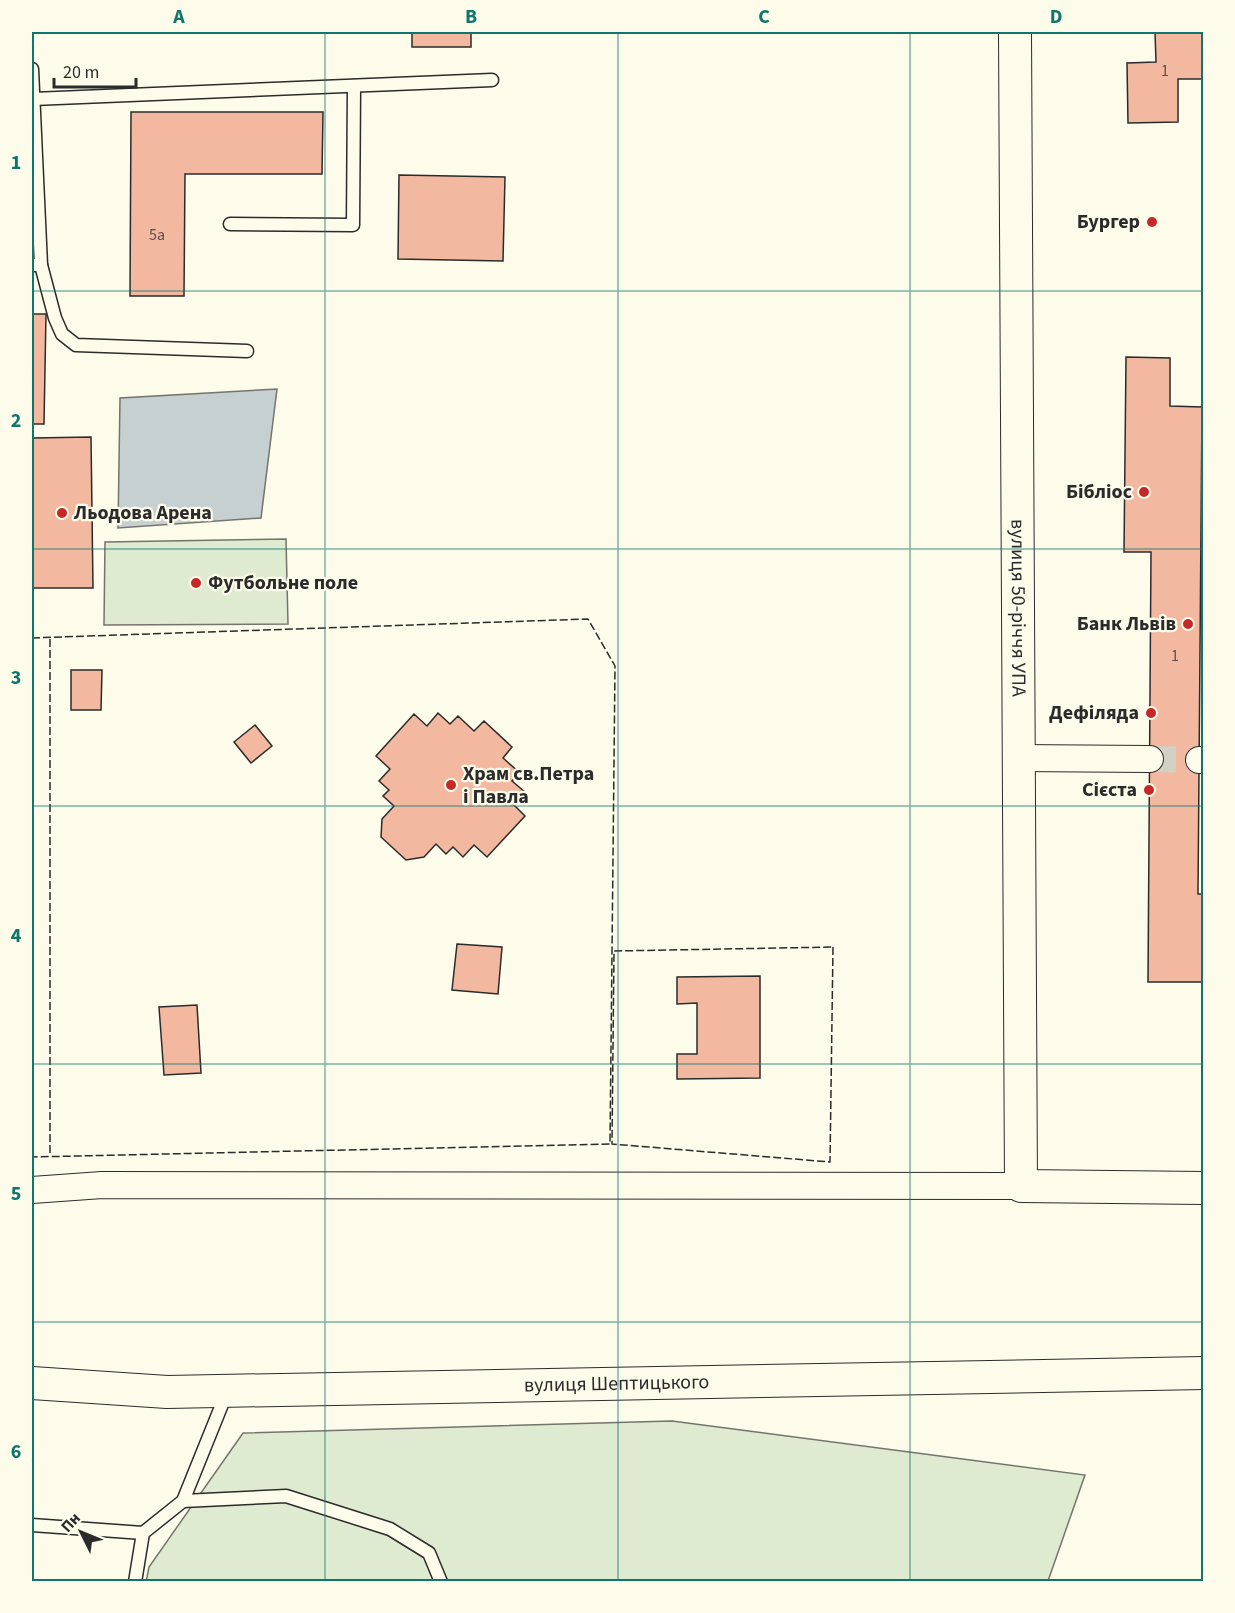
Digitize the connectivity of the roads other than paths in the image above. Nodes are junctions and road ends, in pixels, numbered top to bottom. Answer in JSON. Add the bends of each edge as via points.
{"nodes":[{"id":1,"x":1015,"y":32,"type":"edge"},
{"id":2,"x":32,"y":69,"type":"edge"},
{"id":3,"x":492,"y":81,"type":"dead end"},
{"id":4,"x":354,"y":86,"type":"junction"},
{"id":5,"x":33,"y":99,"type":"junction"},
{"id":6,"x":230,"y":224,"type":"dead end"},
{"id":7,"x":36,"y":265,"type":"edge"},
{"id":8,"x":247,"y":351,"type":"dead end"},
{"id":9,"x":1017,"y":758,"type":"junction"},
{"id":10,"x":1150,"y":759,"type":"tunnel mouth"},
{"id":11,"x":1021,"y":1186,"type":"junction"},
{"id":12,"x":1203,"y":1188,"type":"edge"},
{"id":13,"x":32,"y":1190,"type":"edge"},
{"id":14,"x":1203,"y":1373,"type":"edge"},
{"id":15,"x":32,"y":1383,"type":"edge"},
{"id":16,"x":227,"y":1391,"type":"junction"},
{"id":17,"x":183,"y":1501,"type":"junction"},
{"id":18,"x":32,"y":1525,"type":"edge"},
{"id":19,"x":143,"y":1533,"type":"junction"},
{"id":20,"x":135,"y":1581,"type":"edge"},
{"id":21,"x":441,"y":1581,"type":"edge"}],
"edges":[{"from":1,"to":9,"type":"street","name":"вулиця 50-річчя УПА"},
{"from":2,"to":5,"type":"lane"},
{"from":3,"to":4,"type":"lane"},
{"from":4,"to":5,"type":"lane"},
{"from":4,"to":6,"type":"lane","via":[[353,225]]},
{"from":5,"to":7,"type":"lane"},
{"from":7,"to":8,"type":"lane","via":[[62,334],[76,345]]},
{"from":9,"to":10,"type":"street"},
{"from":9,"to":11,"type":"street","name":"вулиця 50-річчя УПА"},
{"from":11,"to":12,"type":"street"},
{"from":11,"to":13,"type":"street","via":[[102,1185]]},
{"from":14,"to":16,"type":"street","name":"вулиця Шептицького"},
{"from":15,"to":16,"type":"street","name":"вулиця Шептицького","via":[[167,1392]]},
{"from":16,"to":17,"type":"lane"},
{"from":17,"to":19,"type":"lane"},
{"from":17,"to":21,"type":"lane","via":[[286,1496],[380,1525],[429,1553]]},
{"from":18,"to":19,"type":"lane"},
{"from":19,"to":20,"type":"lane"}]}
